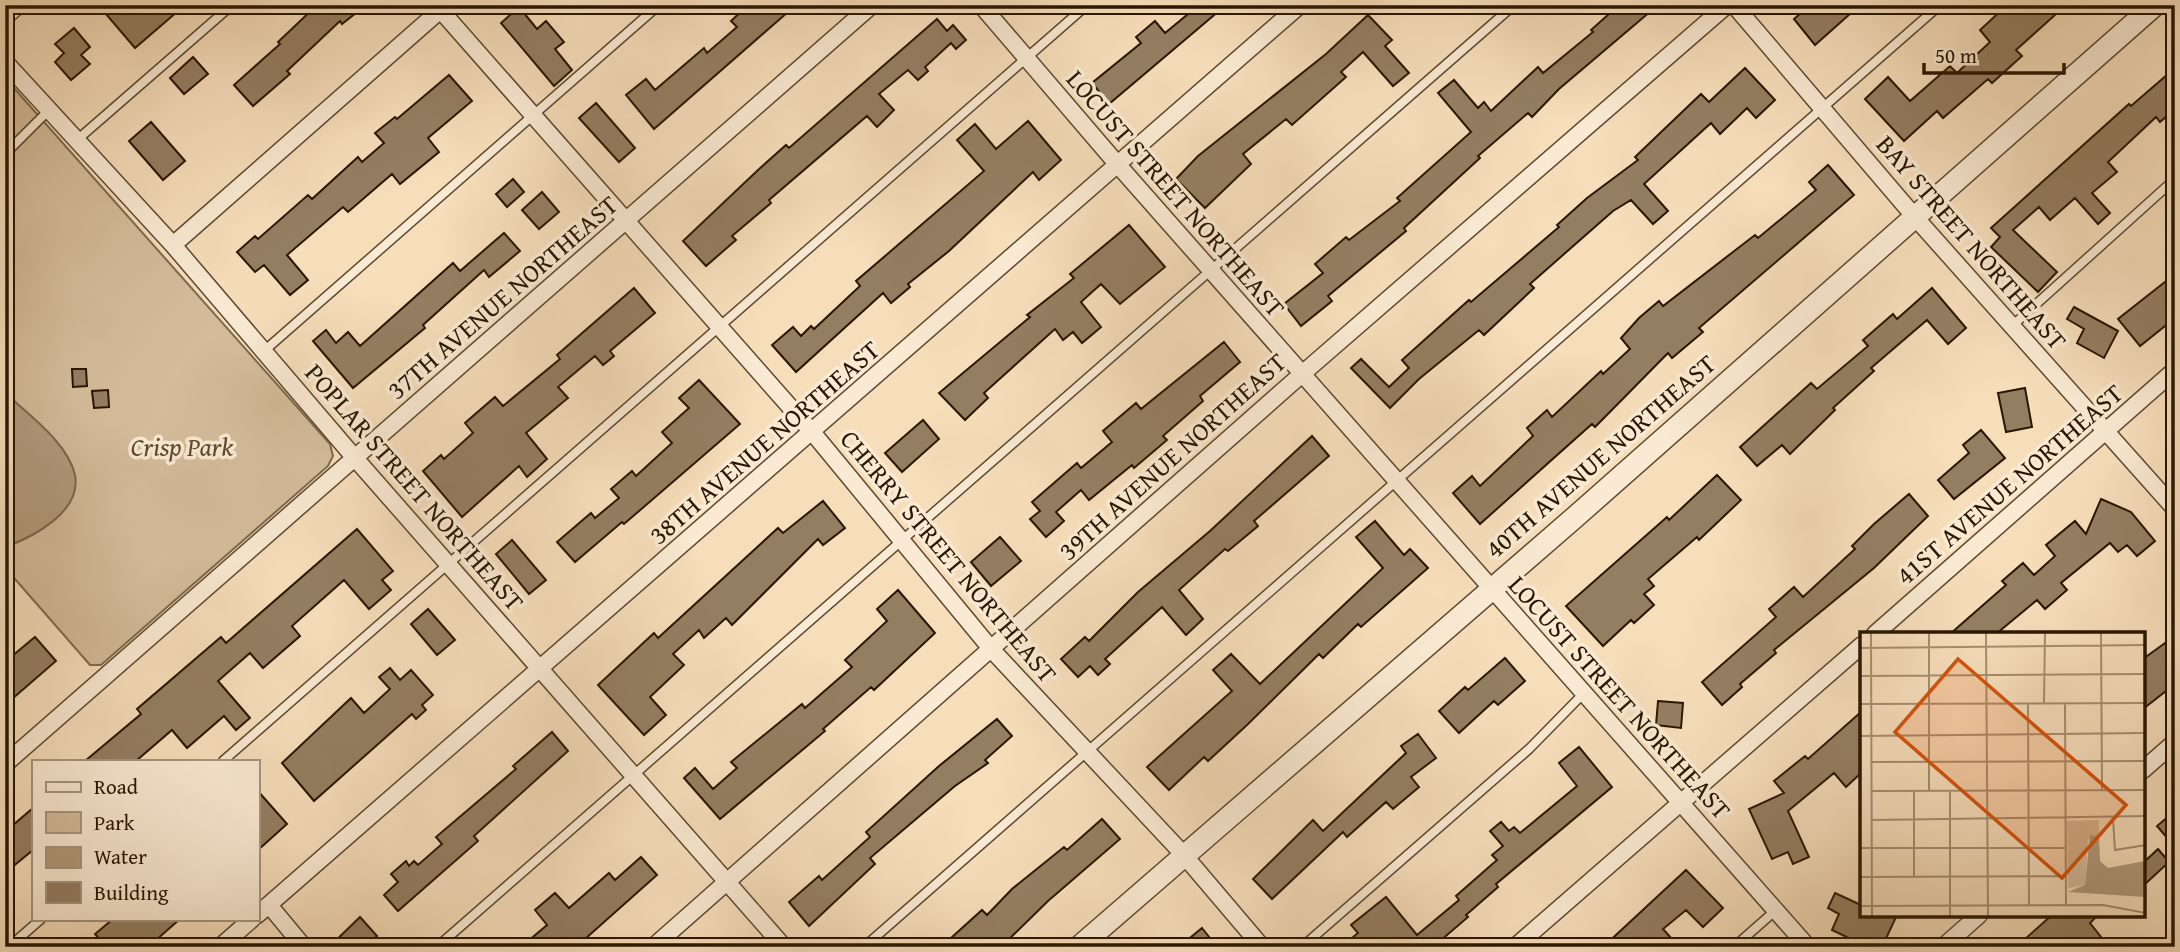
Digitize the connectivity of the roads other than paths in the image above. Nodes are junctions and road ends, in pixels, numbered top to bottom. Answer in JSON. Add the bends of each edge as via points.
{"nodes":[{"id":1,"x":18,"y":5,"type":"edge"},
{"id":2,"x":232,"y":5,"type":"edge"},
{"id":3,"x":659,"y":5,"type":"edge"},
{"id":4,"x":872,"y":5,"type":"edge"},
{"id":5,"x":981,"y":5,"type":"edge"},
{"id":6,"x":1087,"y":5,"type":"edge"},
{"id":7,"x":1300,"y":5,"type":"edge"},
{"id":8,"x":1514,"y":5,"type":"edge"},
{"id":9,"x":1727,"y":5,"type":"edge"},
{"id":10,"x":1734,"y":5,"type":"edge"},
{"id":11,"x":1940,"y":5,"type":"edge"},
{"id":12,"x":2155,"y":5,"type":"edge"},
{"id":13,"x":441,"y":7,"type":"edge"},
{"id":14,"x":5,"y":17,"type":"edge"},
{"id":15,"x":1027,"y":58,"type":"junction"},
{"id":16,"x":6,"y":63,"type":"edge"},
{"id":17,"x":1821,"y":107,"type":"junction"},
{"id":18,"x":49,"y":110,"type":"junction"},
{"id":19,"x":533,"y":116,"type":"junction"},
{"id":20,"x":77,"y":140,"type":"junction"},
{"id":21,"x":5,"y":153,"type":"edge"},
{"id":22,"x":1118,"y":165,"type":"junction"},
{"id":23,"x":2175,"y":179,"type":"edge"},
{"id":24,"x":1914,"y":216,"type":"junction"},
{"id":25,"x":627,"y":221,"type":"junction"},
{"id":26,"x":173,"y":245,"type":"junction"},
{"id":27,"x":1211,"y":271,"type":"junction"},
{"id":28,"x":2012,"y":326,"type":"junction"},
{"id":29,"x":720,"y":327,"type":"junction"},
{"id":30,"x":264,"y":351,"type":"junction"},
{"id":31,"x":2175,"y":370,"type":"edge"},
{"id":32,"x":1302,"y":374,"type":"junction"},
{"id":33,"x":2106,"y":431,"type":"junction"},
{"id":34,"x":813,"y":433,"type":"junction"},
{"id":35,"x":354,"y":457,"type":"junction"},
{"id":36,"x":1394,"y":480,"type":"junction"},
{"id":37,"x":2175,"y":509,"type":"edge"},
{"id":38,"x":903,"y":542,"type":"junction"},
{"id":39,"x":450,"y":565,"type":"junction"},
{"id":40,"x":1491,"y":589,"type":"junction"},
{"id":41,"x":1877,"y":632,"type":"edge"},
{"id":42,"x":1860,"y":646,"type":"edge"},
{"id":43,"x":992,"y":650,"type":"junction"},
{"id":44,"x":540,"y":668,"type":"junction"},
{"id":45,"x":1583,"y":694,"type":"junction"},
{"id":46,"x":2175,"y":742,"type":"edge"},
{"id":47,"x":1088,"y":752,"type":"junction"},
{"id":48,"x":224,"y":760,"type":"edge"},
{"id":49,"x":5,"y":764,"type":"edge"},
{"id":50,"x":2145,"y":768,"type":"edge"},
{"id":51,"x":633,"y":775,"type":"junction"},
{"id":52,"x":1682,"y":802,"type":"junction"},
{"id":53,"x":1183,"y":854,"type":"junction"},
{"id":54,"x":726,"y":881,"type":"junction"},
{"id":55,"x":263,"y":910,"type":"edge"},
{"id":56,"x":1776,"y":910,"type":"junction"},
{"id":57,"x":1977,"y":917,"type":"edge"},
{"id":58,"x":40,"y":920,"type":"edge"},
{"id":59,"x":252,"y":920,"type":"edge"},
{"id":60,"x":2175,"y":942,"type":"edge"},
{"id":61,"x":9,"y":947,"type":"edge"},
{"id":62,"x":220,"y":947,"type":"edge"},
{"id":63,"x":304,"y":947,"type":"edge"},
{"id":64,"x":437,"y":947,"type":"edge"},
{"id":65,"x":653,"y":947,"type":"edge"},
{"id":66,"x":784,"y":947,"type":"edge"},
{"id":67,"x":864,"y":947,"type":"edge"},
{"id":68,"x":1079,"y":947,"type":"edge"},
{"id":69,"x":1262,"y":947,"type":"edge"},
{"id":70,"x":1302,"y":947,"type":"edge"},
{"id":71,"x":1515,"y":947,"type":"edge"},
{"id":72,"x":1734,"y":947,"type":"edge"},
{"id":73,"x":1808,"y":947,"type":"edge"},
{"id":74,"x":1944,"y":947,"type":"edge"},
{"id":75,"x":2169,"y":947,"type":"edge"}],
"edges":[{"from":1,"to":14,"type":"street"},
{"from":2,"to":20,"type":"lane"},
{"from":3,"to":19,"type":"lane"},
{"from":4,"to":25,"type":"street","name":"37TH AVENUE NORTHEAST"},
{"from":5,"to":15,"type":"street","name":"LOCUST STREET NORTHEAST"},
{"from":6,"to":15,"type":"lane"},
{"from":7,"to":22,"type":"street","name":"38TH AVENUE NORTHEAST"},
{"from":8,"to":27,"type":"lane"},
{"from":9,"to":32,"type":"street","name":"39TH AVENUE NORTHEAST"},
{"from":10,"to":17,"type":"street","name":"BAY STREET NORTHEAST"},
{"from":11,"to":17,"type":"lane"},
{"from":12,"to":24,"type":"street","name":"40TH AVENUE NORTHEAST"},
{"from":13,"to":19,"type":"street","name":"CHERRY STREET NORTHEAST"},
{"from":13,"to":26,"type":"street"},
{"from":15,"to":22,"type":"street","name":"LOCUST STREET NORTHEAST"},
{"from":15,"to":29,"type":"lane"},
{"from":16,"to":18,"type":"street","name":"POPLAR STREET NORTHEAST"},
{"from":17,"to":24,"type":"street","name":"BAY STREET NORTHEAST"},
{"from":17,"to":36,"type":"lane"},
{"from":18,"to":20,"type":"street","name":"POPLAR STREET NORTHEAST"},
{"from":18,"to":21,"type":"lane"},
{"from":19,"to":25,"type":"street","name":"CHERRY STREET NORTHEAST"},
{"from":19,"to":30,"type":"lane"},
{"from":20,"to":26,"type":"street","name":"POPLAR STREET NORTHEAST"},
{"from":22,"to":27,"type":"street","name":"LOCUST STREET NORTHEAST"},
{"from":22,"to":34,"type":"street","name":"38TH AVENUE NORTHEAST"},
{"from":23,"to":28,"type":"lane"},
{"from":24,"to":28,"type":"street","name":"BAY STREET NORTHEAST"},
{"from":24,"to":40,"type":"street","name":"40TH AVENUE NORTHEAST"},
{"from":25,"to":29,"type":"street","name":"CHERRY STREET NORTHEAST"},
{"from":25,"to":35,"type":"street","name":"37TH AVENUE NORTHEAST"},
{"from":26,"to":30,"type":"street","name":"POPLAR STREET NORTHEAST"},
{"from":27,"to":32,"type":"street","name":"LOCUST STREET NORTHEAST"},
{"from":27,"to":38,"type":"lane"},
{"from":28,"to":33,"type":"street","name":"BAY STREET NORTHEAST"},
{"from":29,"to":34,"type":"street","name":"CHERRY STREET NORTHEAST"},
{"from":29,"to":39,"type":"lane"},
{"from":30,"to":35,"type":"street","name":"POPLAR STREET NORTHEAST"},
{"from":31,"to":33,"type":"street","name":"41ST AVENUE NORTHEAST"},
{"from":32,"to":36,"type":"street","name":"LOCUST STREET NORTHEAST"},
{"from":32,"to":43,"type":"street","name":"39TH AVENUE NORTHEAST"},
{"from":33,"to":37,"type":"street","name":"BAY STREET NORTHEAST"},
{"from":33,"to":41,"type":"street","name":"41ST AVENUE NORTHEAST"},
{"from":34,"to":38,"type":"street","name":"CHERRY STREET NORTHEAST"},
{"from":34,"to":44,"type":"street","name":"38TH AVENUE NORTHEAST"},
{"from":35,"to":39,"type":"street","name":"POPLAR STREET NORTHEAST"},
{"from":35,"to":49,"type":"street","name":"37TH AVENUE NORTHEAST"},
{"from":36,"to":40,"type":"street","name":"LOCUST STREET NORTHEAST"},
{"from":36,"to":47,"type":"lane"},
{"from":38,"to":43,"type":"street","name":"CHERRY STREET NORTHEAST"},
{"from":38,"to":51,"type":"lane"},
{"from":39,"to":44,"type":"street","name":"POPLAR STREET NORTHEAST"},
{"from":39,"to":48,"type":"lane"},
{"from":40,"to":45,"type":"street","name":"LOCUST STREET NORTHEAST"},
{"from":40,"to":53,"type":"street","name":"40TH AVENUE NORTHEAST"},
{"from":42,"to":52,"type":"street"},
{"from":43,"to":47,"type":"street","name":"CHERRY STREET NORTHEAST"},
{"from":43,"to":54,"type":"street","name":"39TH AVENUE NORTHEAST"},
{"from":44,"to":51,"type":"street","name":"POPLAR STREET NORTHEAST"},
{"from":44,"to":55,"type":"street","name":"38TH AVENUE NORTHEAST"},
{"from":45,"to":52,"type":"street","name":"LOCUST STREET NORTHEAST"},
{"from":45,"to":70,"type":"lane","via":[[1529,749]]},
{"from":46,"to":50,"type":"street"},
{"from":47,"to":53,"type":"street","name":"CHERRY STREET NORTHEAST"},
{"from":47,"to":67,"type":"lane"},
{"from":51,"to":54,"type":"street","name":"POPLAR STREET NORTHEAST"},
{"from":51,"to":64,"type":"lane"},
{"from":52,"to":56,"type":"street","name":"LOCUST STREET NORTHEAST"},
{"from":52,"to":71,"type":"street"},
{"from":53,"to":68,"type":"street","name":"40TH AVENUE NORTHEAST"},
{"from":53,"to":69,"type":"street","name":"CHERRY STREET NORTHEAST"},
{"from":54,"to":65,"type":"street","name":"39TH AVENUE NORTHEAST"},
{"from":54,"to":66,"type":"street","name":"POPLAR STREET NORTHEAST"},
{"from":55,"to":63,"type":"street"},
{"from":56,"to":72,"type":"lane"},
{"from":56,"to":73,"type":"street","name":"LOCUST STREET NORTHEAST"},
{"from":57,"to":74,"type":"street"},
{"from":58,"to":61,"type":"lane"},
{"from":59,"to":62,"type":"street"},
{"from":60,"to":75,"type":"lane"}]}
